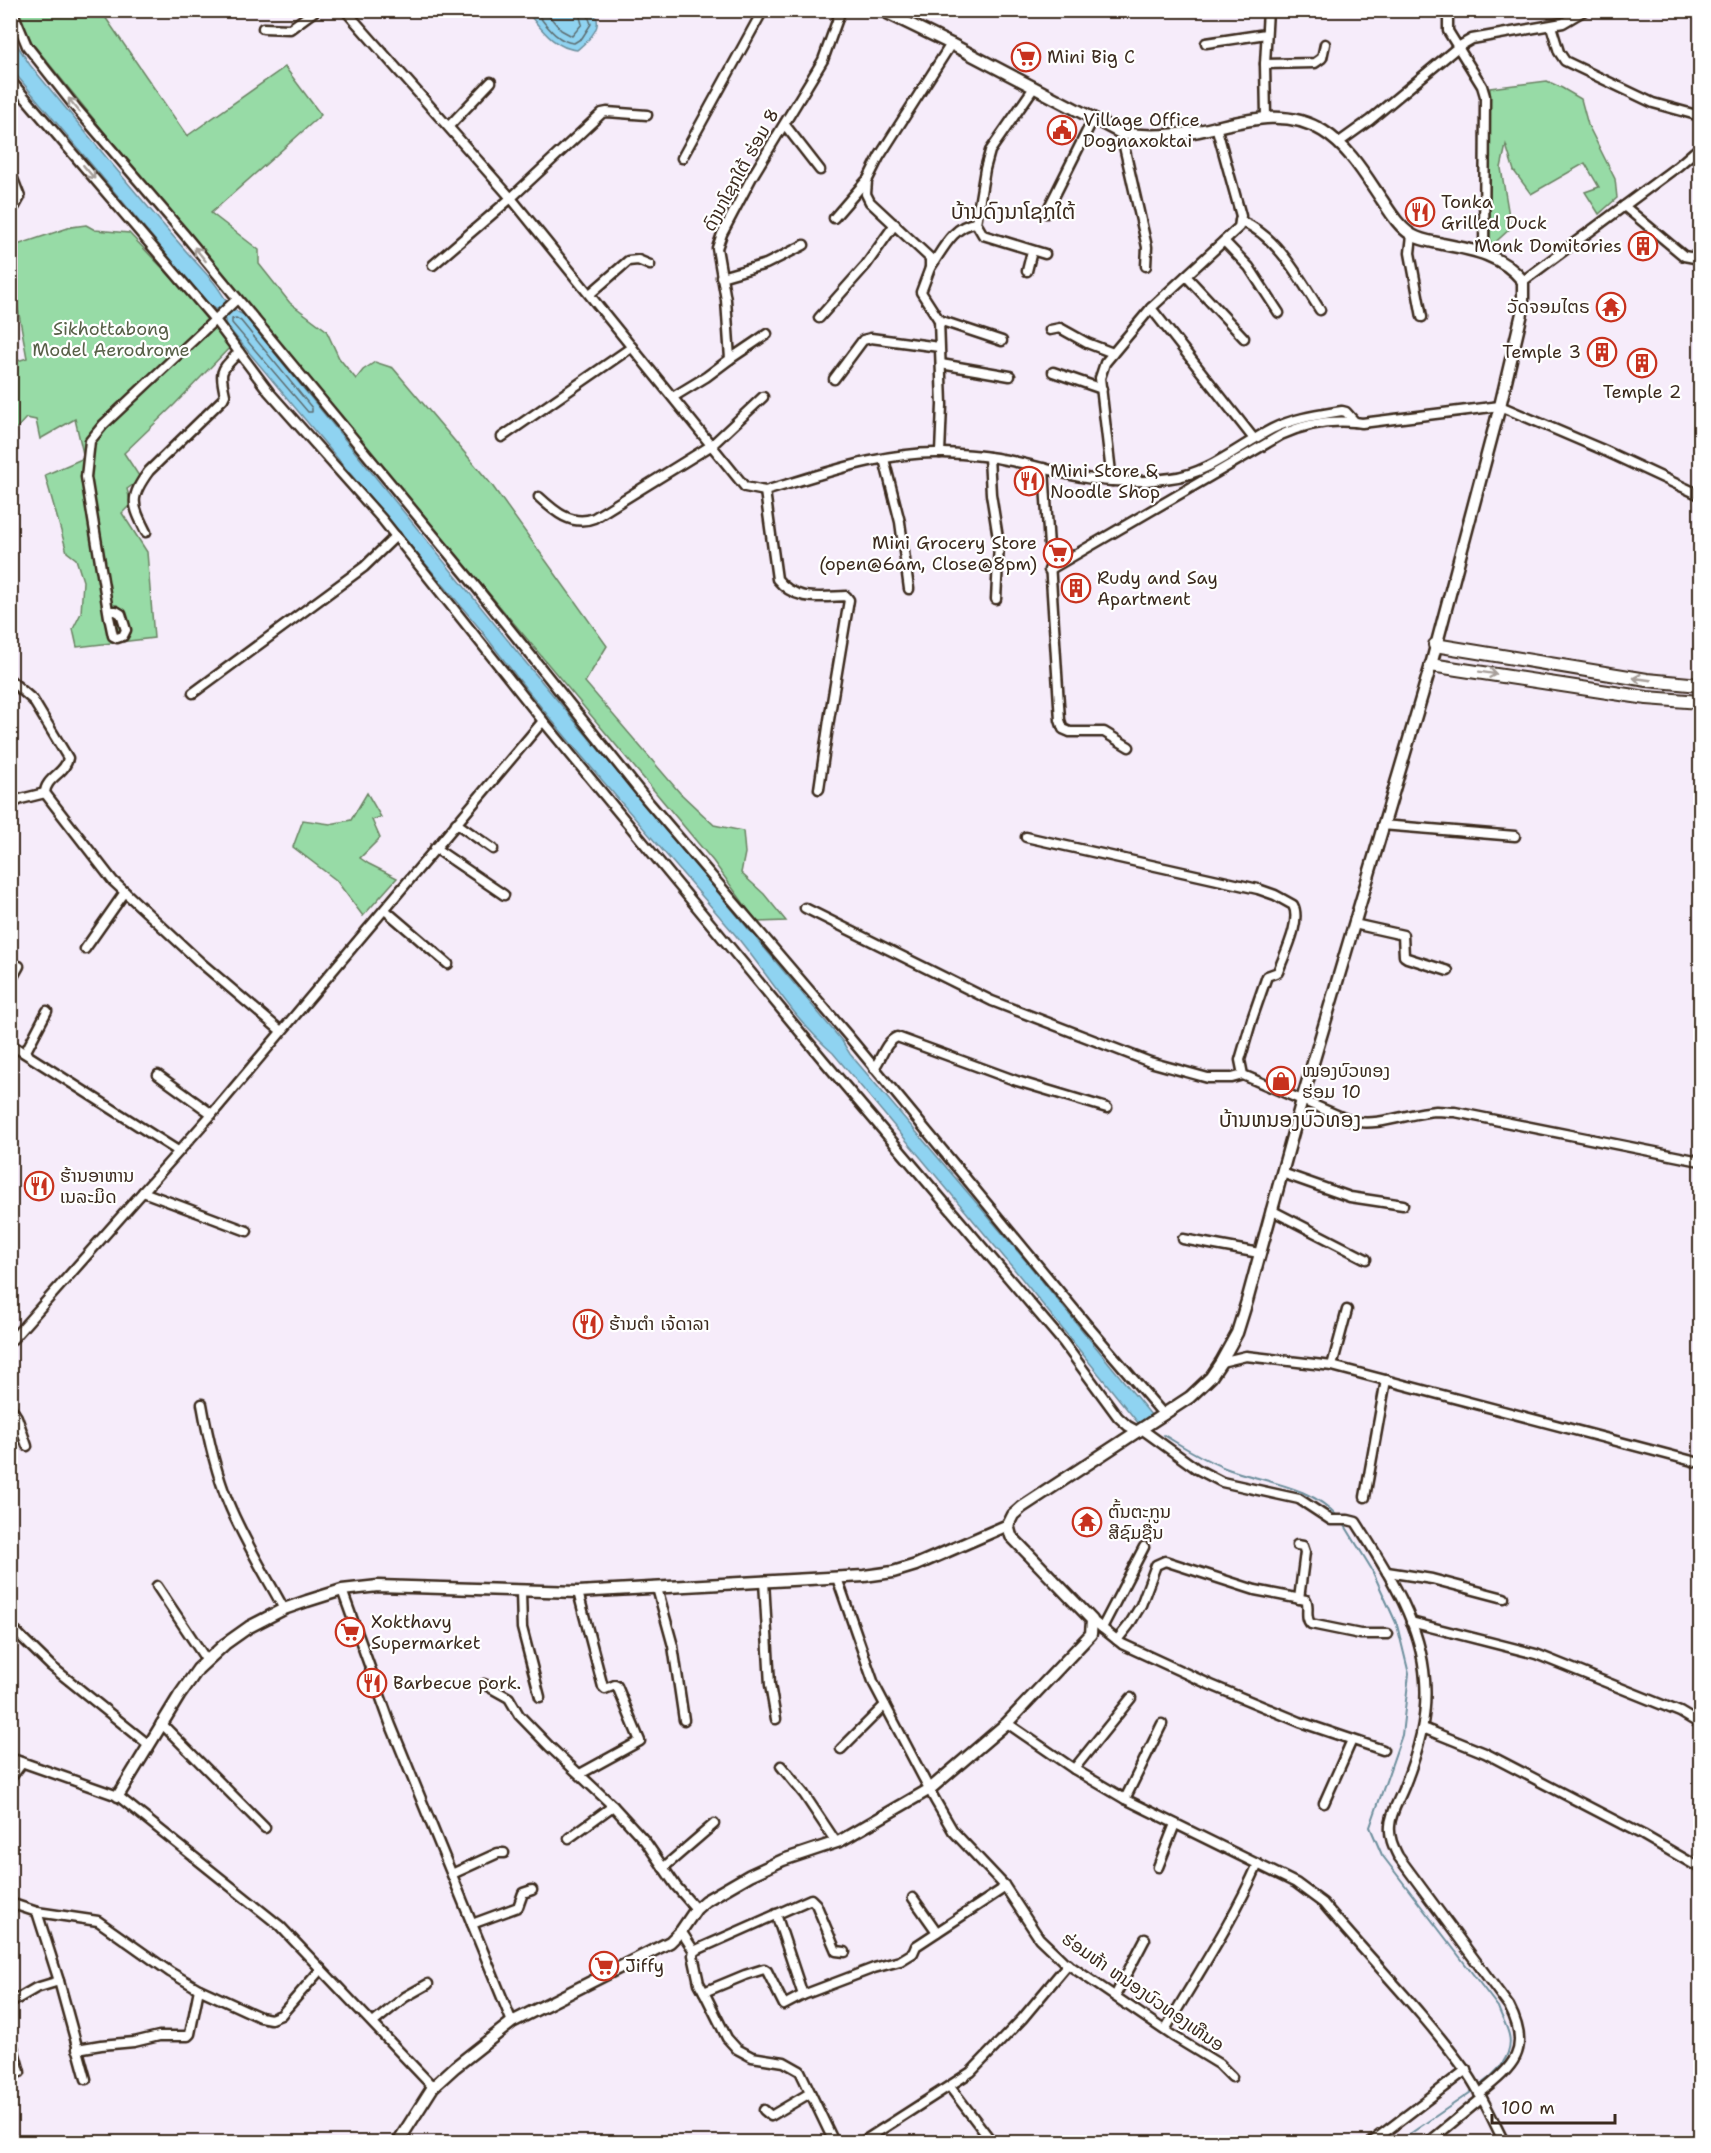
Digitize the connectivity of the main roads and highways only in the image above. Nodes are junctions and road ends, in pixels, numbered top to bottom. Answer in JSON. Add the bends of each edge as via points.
{"nodes":[{"id":1,"x":1436,"y":645,"type":"road end"},
{"id":2,"x":1431,"y":665,"type":"road end"},
{"id":3,"x":1701,"y":685,"type":"edge"},
{"id":4,"x":1701,"y":702,"type":"edge"}],
"edges":[{"from":3,"to":1,"type":"main road","one_way":true,"via":[[1647,680]]},
{"from":2,"to":4,"type":"main road","one_way":true,"via":[[1647,698]]}]}
